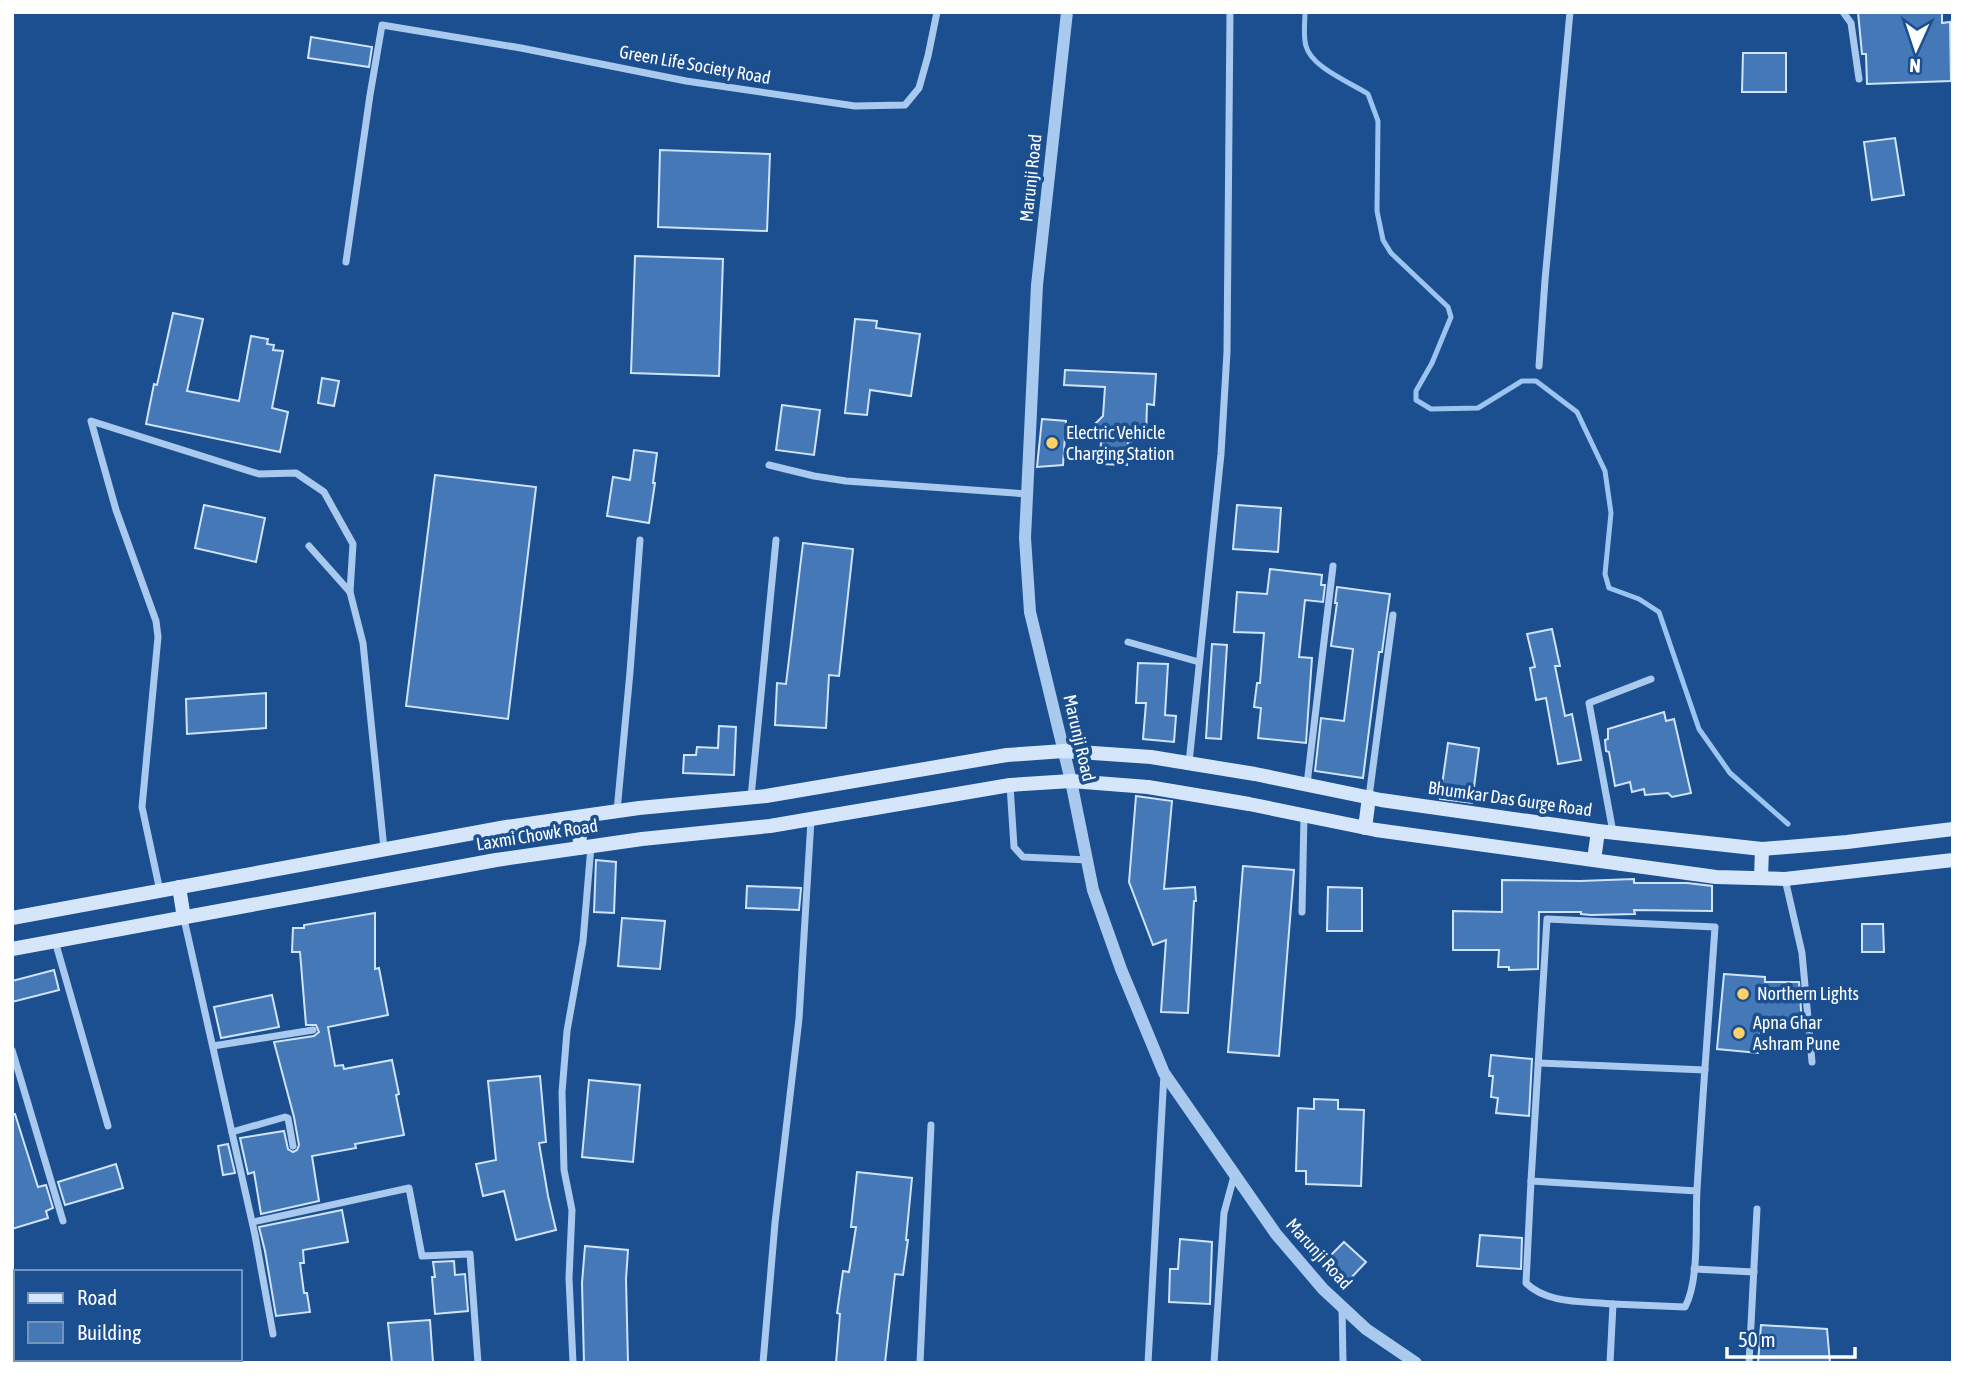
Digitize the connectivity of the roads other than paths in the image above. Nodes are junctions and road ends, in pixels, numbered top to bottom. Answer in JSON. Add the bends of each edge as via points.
{"nodes":[{"id":1,"x":937,"y":12,"type":"edge"},
{"id":2,"x":1067,"y":12,"type":"edge"},
{"id":3,"x":1230,"y":12,"type":"edge"},
{"id":4,"x":1570,"y":12,"type":"edge"},
{"id":5,"x":1843,"y":12,"type":"edge"},
{"id":6,"x":1859,"y":79,"type":"dead end"},
{"id":7,"x":346,"y":262,"type":"dead end"},
{"id":8,"x":1539,"y":366,"type":"dead end"},
{"id":9,"x":769,"y":465,"type":"dead end"},
{"id":10,"x":1027,"y":494,"type":"junction"},
{"id":11,"x":640,"y":540,"type":"dead end"},
{"id":12,"x":776,"y":540,"type":"dead end"},
{"id":13,"x":309,"y":547,"type":"dead end"},
{"id":14,"x":1333,"y":566,"type":"dead end"},
{"id":15,"x":350,"y":592,"type":"junction"},
{"id":16,"x":1393,"y":615,"type":"dead end"},
{"id":17,"x":1128,"y":642,"type":"dead end"},
{"id":18,"x":1199,"y":662,"type":"junction"},
{"id":19,"x":1651,"y":678,"type":"dead end"},
{"id":20,"x":1064,"y":751,"type":"junction"},
{"id":21,"x":1189,"y":763,"type":"junction"},
{"id":22,"x":1071,"y":782,"type":"junction"},
{"id":23,"x":1307,"y":784,"type":"junction"},
{"id":24,"x":1010,"y":785,"type":"junction"},
{"id":25,"x":751,"y":797,"type":"junction"},
{"id":26,"x":1369,"y":797,"type":"junction"},
{"id":27,"x":617,"y":811,"type":"junction"},
{"id":28,"x":1304,"y":815,"type":"junction"},
{"id":29,"x":579,"y":817,"type":"junction"},
{"id":30,"x":811,"y":819,"type":"junction"},
{"id":31,"x":1365,"y":828,"type":"junction"},
{"id":32,"x":1953,"y":829,"type":"edge"},
{"id":33,"x":1598,"y":831,"type":"junction"},
{"id":34,"x":1614,"y":832,"type":"junction"},
{"id":35,"x":586,"y":847,"type":"junction"},
{"id":36,"x":384,"y":849,"type":"junction"},
{"id":37,"x":1762,"y":849,"type":"junction"},
{"id":38,"x":1087,"y":860,"type":"junction"},
{"id":39,"x":1594,"y":860,"type":"junction"},
{"id":40,"x":1953,"y":860,"type":"edge"},
{"id":41,"x":1761,"y":878,"type":"junction"},
{"id":42,"x":1785,"y":879,"type":"junction"},
{"id":43,"x":178,"y":887,"type":"junction"},
{"id":44,"x":160,"y":891,"type":"junction"},
{"id":45,"x":1302,"y":912,"type":"dead end"},
{"id":46,"x":12,"y":918,"type":"edge"},
{"id":47,"x":184,"y":918,"type":"junction"},
{"id":48,"x":55,"y":941,"type":"junction"},
{"id":49,"x":12,"y":949,"type":"edge"},
{"id":50,"x":313,"y":1030,"type":"dead end"},
{"id":51,"x":213,"y":1046,"type":"junction"},
{"id":52,"x":12,"y":1050,"type":"edge"},
{"id":53,"x":1812,"y":1062,"type":"dead end"},
{"id":54,"x":1539,"y":1063,"type":"junction"},
{"id":55,"x":1705,"y":1070,"type":"junction"},
{"id":56,"x":1164,"y":1073,"type":"junction"},
{"id":57,"x":931,"y":1125,"type":"dead end"},
{"id":58,"x":108,"y":1126,"type":"dead end"},
{"id":59,"x":232,"y":1132,"type":"junction"},
{"id":60,"x":293,"y":1146,"type":"dead end"},
{"id":61,"x":1234,"y":1176,"type":"junction"},
{"id":62,"x":1531,"y":1181,"type":"junction"},
{"id":63,"x":1697,"y":1191,"type":"junction"},
{"id":64,"x":1757,"y":1209,"type":"dead end"},
{"id":65,"x":63,"y":1221,"type":"dead end"},
{"id":66,"x":253,"y":1222,"type":"junction"},
{"id":67,"x":1694,"y":1269,"type":"junction"},
{"id":68,"x":1754,"y":1272,"type":"junction"},
{"id":69,"x":1612,"y":1304,"type":"junction"},
{"id":70,"x":1342,"y":1307,"type":"junction"},
{"id":71,"x":273,"y":1334,"type":"dead end"},
{"id":72,"x":478,"y":1363,"type":"edge"},
{"id":73,"x":573,"y":1363,"type":"edge"},
{"id":74,"x":763,"y":1363,"type":"edge"},
{"id":75,"x":920,"y":1363,"type":"edge"},
{"id":76,"x":1148,"y":1363,"type":"edge"},
{"id":77,"x":1214,"y":1363,"type":"edge"},
{"id":78,"x":1343,"y":1363,"type":"edge"},
{"id":79,"x":1416,"y":1363,"type":"edge"},
{"id":80,"x":1610,"y":1363,"type":"edge"},
{"id":81,"x":1749,"y":1363,"type":"edge"}],
"edges":[{"from":1,"to":7,"type":"street","name":"Green Life Society Road","via":[[919,88],[905,105],[884,107],[687,81],[382,25]]},
{"from":2,"to":10,"type":"street","name":"Marunji Road","via":[[1037,285]]},
{"from":3,"to":18,"type":"street","via":[[1227,352]]},
{"from":4,"to":8,"type":"street"},
{"from":5,"to":6,"type":"street","via":[[1851,23]]},
{"from":9,"to":10,"type":"street","via":[[846,481]]},
{"from":10,"to":20,"type":"street","name":"Marunji Road","via":[[1030,612]]},
{"from":11,"to":27,"type":"street"},
{"from":12,"to":25,"type":"street"},
{"from":13,"to":15,"type":"street"},
{"from":14,"to":23,"type":"street"},
{"from":15,"to":36,"type":"street","via":[[363,643]]},
{"from":15,"to":44,"type":"street","via":[[353,544],[324,492],[296,473],[259,474],[91,421],[116,510],[156,621],[142,807]]},
{"from":16,"to":26,"type":"street"},
{"from":17,"to":18,"type":"street"},
{"from":18,"to":21,"type":"street"},
{"from":19,"to":34,"type":"street","via":[[1590,703]]},
{"from":20,"to":21,"type":"main road","name":"Bhumkar Das Gurge Road"},
{"from":20,"to":22,"type":"street","name":"Marunji Road"},
{"from":20,"to":25,"type":"main road","name":"Laxmi Chowk Road","via":[[1007,755]]},
{"from":21,"to":23,"type":"main road","name":"Bhumkar Das Gurge Road"},
{"from":22,"to":24,"type":"main road","name":"Laxmi Chowk Road"},
{"from":22,"to":28,"type":"main road","via":[[1148,787]]},
{"from":22,"to":38,"type":"street","name":"Marunji Road"},
{"from":23,"to":26,"type":"main road","name":"Bhumkar Das Gurge Road"},
{"from":24,"to":30,"type":"main road","name":"Laxmi Chowk Road"},
{"from":24,"to":38,"type":"street","via":[[1014,847],[1023,857]]},
{"from":25,"to":27,"type":"main road","name":"Laxmi Chowk Road"},
{"from":26,"to":31,"type":"main road"},
{"from":26,"to":33,"type":"main road","name":"Bhumkar Das Gurge Road"},
{"from":27,"to":29,"type":"main road","name":"Laxmi Chowk Road"},
{"from":28,"to":31,"type":"main road"},
{"from":28,"to":45,"type":"street"},
{"from":29,"to":35,"type":"main road"},
{"from":29,"to":36,"type":"main road","name":"Laxmi Chowk Road"},
{"from":30,"to":35,"type":"main road","name":"Laxmi Chowk Road"},
{"from":30,"to":74,"type":"street","via":[[799,1019]]},
{"from":31,"to":39,"type":"main road"},
{"from":32,"to":37,"type":"main road","name":"Bhumkar Das Gurge Road"},
{"from":33,"to":34,"type":"main road","name":"Bhumkar Das Gurge Road"},
{"from":33,"to":39,"type":"main road"},
{"from":34,"to":37,"type":"main road","name":"Bhumkar Das Gurge Road"},
{"from":35,"to":47,"type":"main road","name":"Laxmi Chowk Road"},
{"from":35,"to":73,"type":"street","via":[[583,941],[562,1092],[564,1171],[572,1210]]},
{"from":36,"to":43,"type":"main road","name":"Laxmi Chowk Road"},
{"from":37,"to":41,"type":"main road"},
{"from":38,"to":56,"type":"street","name":"Marunji Road","via":[[1121,969]]},
{"from":39,"to":41,"type":"main road","via":[[1716,877]]},
{"from":40,"to":42,"type":"main road"},
{"from":41,"to":42,"type":"main road"},
{"from":42,"to":53,"type":"street","via":[[1801,953]]},
{"from":43,"to":44,"type":"main road","name":"Laxmi Chowk Road"},
{"from":43,"to":47,"type":"main road"},
{"from":44,"to":46,"type":"main road","name":"Laxmi Chowk Road"},
{"from":47,"to":48,"type":"main road","name":"Laxmi Chowk Road"},
{"from":47,"to":51,"type":"street"},
{"from":48,"to":49,"type":"main road","name":"Laxmi Chowk Road"},
{"from":48,"to":58,"type":"street"},
{"from":50,"to":51,"type":"street"},
{"from":51,"to":59,"type":"street"},
{"from":52,"to":65,"type":"street"},
{"from":54,"to":55,"type":"street"},
{"from":54,"to":55,"type":"street","via":[[1547,919],[1715,927]]},
{"from":54,"to":62,"type":"street"},
{"from":55,"to":63,"type":"street"},
{"from":56,"to":61,"type":"street","name":"Marunji Road"},
{"from":56,"to":76,"type":"street"},
{"from":57,"to":75,"type":"street"},
{"from":59,"to":60,"type":"street","via":[[285,1117]]},
{"from":59,"to":66,"type":"street"},
{"from":61,"to":70,"type":"street","name":"Marunji Road","via":[[1276,1234]]},
{"from":61,"to":77,"type":"street","via":[[1224,1213]]},
{"from":62,"to":63,"type":"street"},
{"from":62,"to":69,"type":"street","via":[[1526,1283],[1549,1297]]},
{"from":63,"to":67,"type":"street"},
{"from":64,"to":68,"type":"street"},
{"from":66,"to":71,"type":"street"},
{"from":66,"to":72,"type":"street","via":[[409,1188],[422,1256],[470,1254]]},
{"from":67,"to":68,"type":"street"},
{"from":67,"to":69,"type":"street","via":[[1685,1307]]},
{"from":68,"to":81,"type":"street"},
{"from":69,"to":80,"type":"street"},
{"from":70,"to":78,"type":"street"},
{"from":70,"to":79,"type":"street","name":"Marunji Road"}]}
